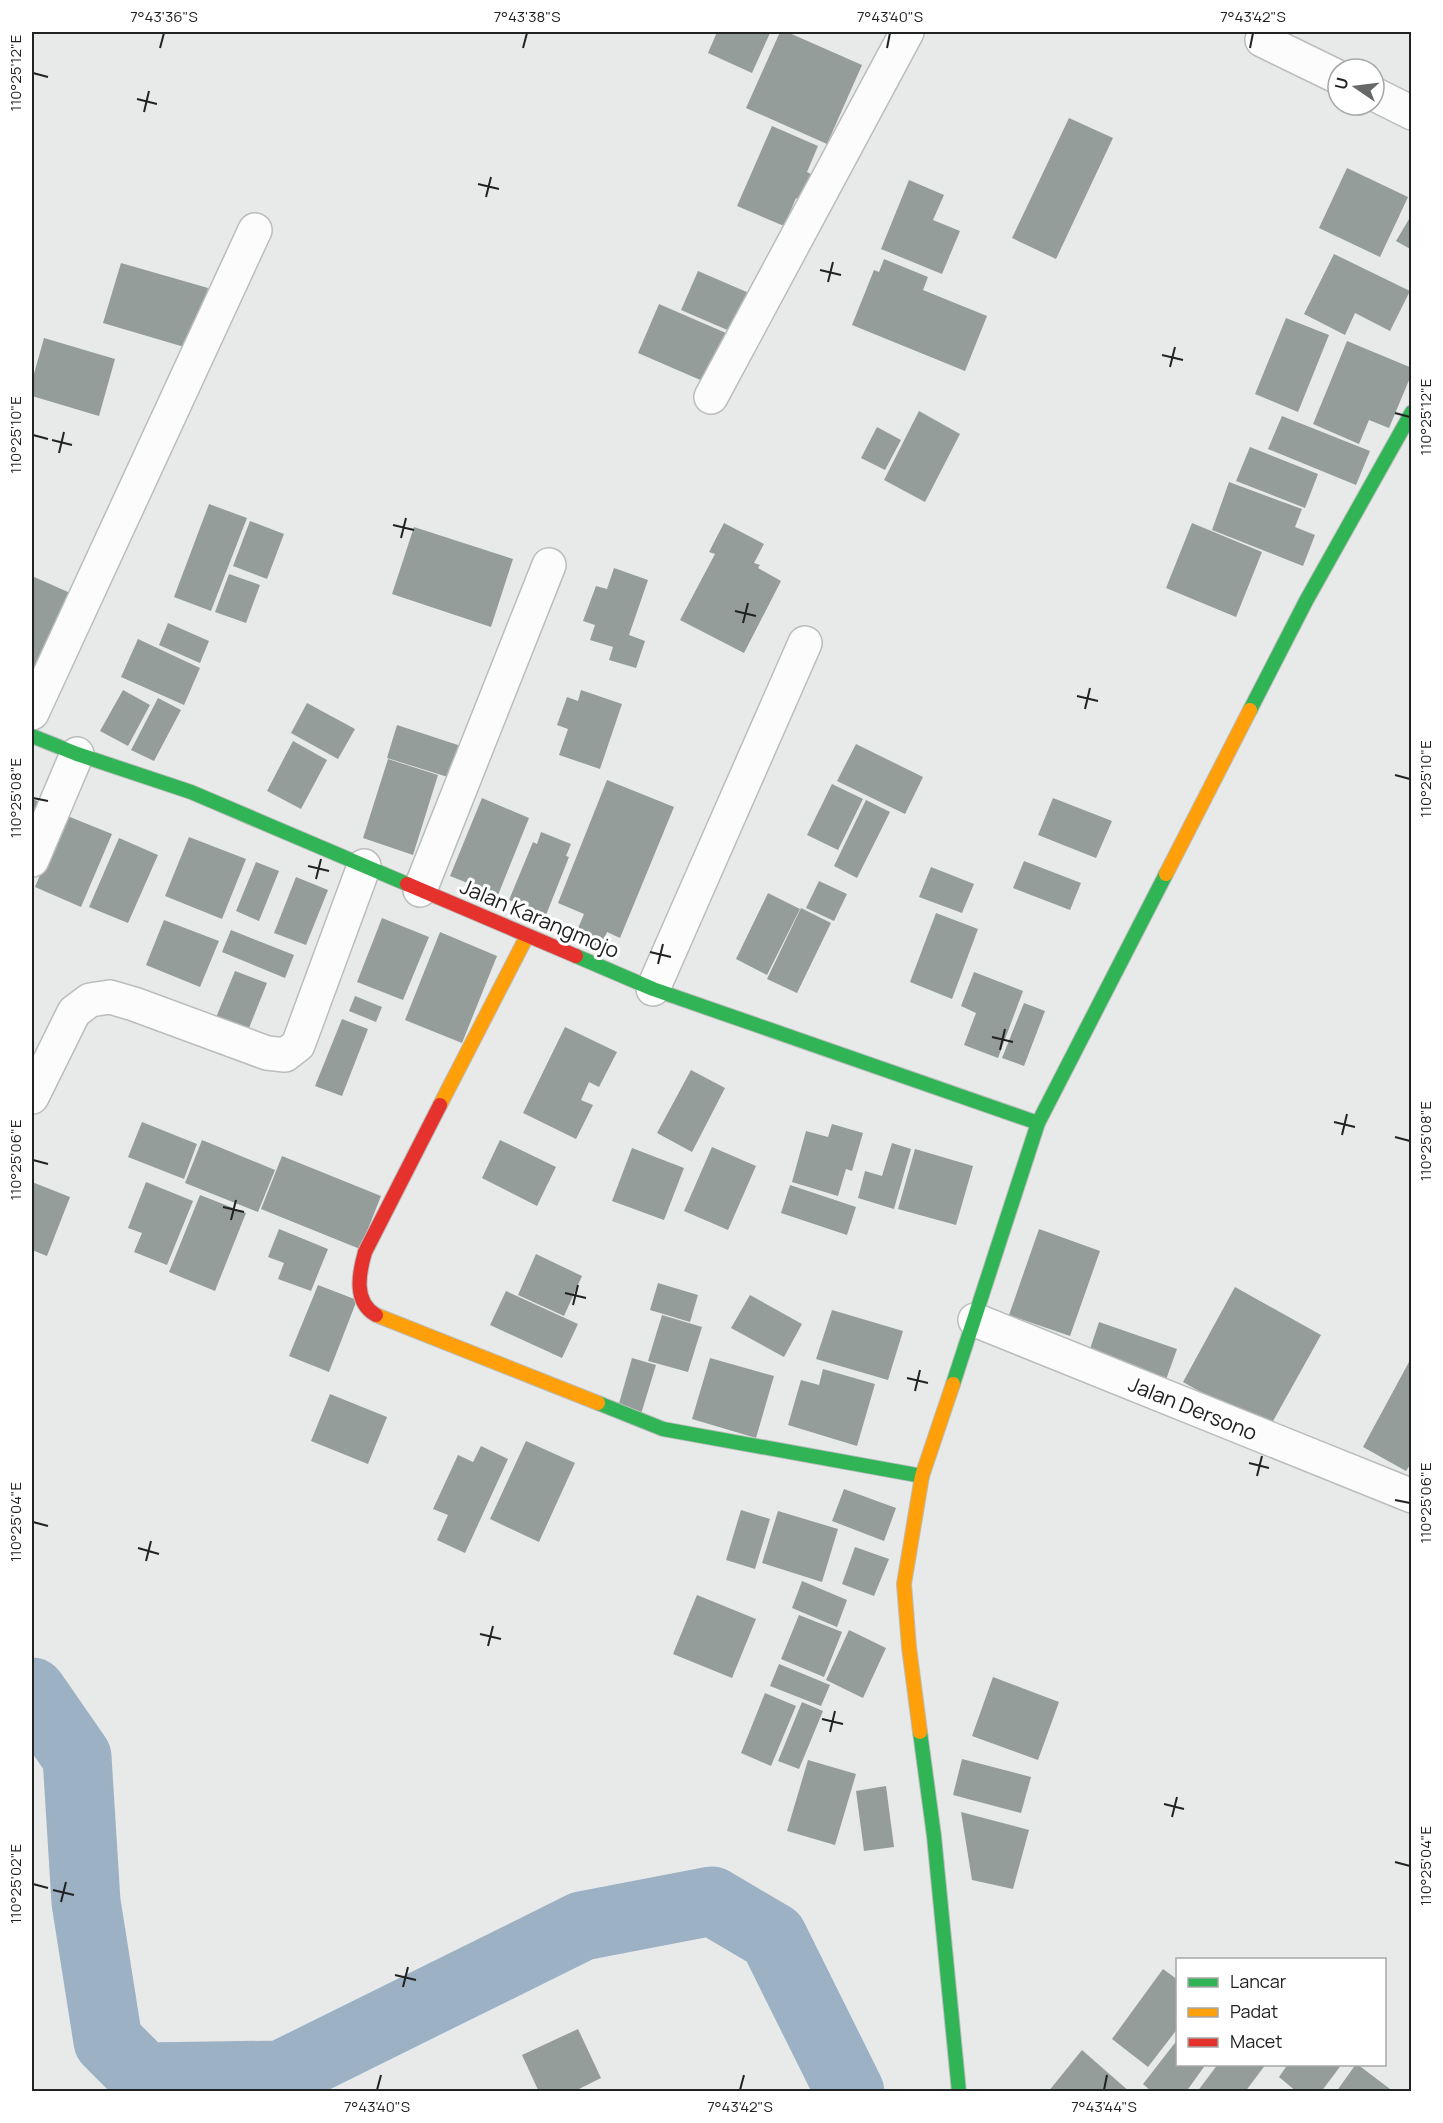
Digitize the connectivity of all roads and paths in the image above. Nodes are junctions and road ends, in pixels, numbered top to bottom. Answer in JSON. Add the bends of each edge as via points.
{"nodes":[{"id":1,"x":907,"y":32,"type":"edge"},
{"id":2,"x":1263,"y":40,"type":"dead end"},
{"id":3,"x":1326,"y":71,"type":"edge"},
{"id":4,"x":1386,"y":100,"type":"edge"},
{"id":5,"x":1412,"y":113,"type":"edge"},
{"id":6,"x":255,"y":230,"type":"dead end"},
{"id":7,"x":711,"y":397,"type":"dead end"},
{"id":8,"x":1412,"y":412,"type":"edge"},
{"id":9,"x":549,"y":565,"type":"dead end"},
{"id":10,"x":806,"y":643,"type":"dead end"},
{"id":11,"x":32,"y":713,"type":"edge"},
{"id":12,"x":32,"y":736,"type":"edge"},
{"id":13,"x":76,"y":754,"type":"junction"},
{"id":14,"x":32,"y":860,"type":"edge"},
{"id":15,"x":364,"y":866,"type":"junction"},
{"id":16,"x":420,"y":890,"type":"junction"},
{"id":17,"x":527,"y":936,"type":"junction"},
{"id":18,"x":653,"y":989,"type":"junction"},
{"id":19,"x":32,"y":1097,"type":"edge"},
{"id":20,"x":1038,"y":1123,"type":"junction"},
{"id":21,"x":975,"y":1320,"type":"junction"},
{"id":22,"x":922,"y":1476,"type":"junction"},
{"id":23,"x":1412,"y":1496,"type":"edge"},
{"id":24,"x":959,"y":2091,"type":"edge"}],
"edges":[{"from":1,"to":7,"type":"street"},
{"from":2,"to":3,"type":"street"},
{"from":4,"to":5,"type":"street"},
{"from":6,"to":11,"type":"street"},
{"from":8,"to":20,"type":"street","via":[[1306,601]]},
{"from":9,"to":16,"type":"street"},
{"from":10,"to":18,"type":"street"},
{"from":12,"to":13,"type":"street","name":"Jalan Karangmojo"},
{"from":13,"to":14,"type":"street"},
{"from":13,"to":15,"type":"street","name":"Jalan Karangmojo","via":[[191,792]]},
{"from":15,"to":16,"type":"street","name":"Jalan Karangmojo"},
{"from":15,"to":19,"type":"street","via":[[298,1045],[285,1055],[267,1053],[110,997],[90,1000],[74,1012]]},
{"from":16,"to":17,"type":"street","name":"Jalan Karangmojo"},
{"from":17,"to":18,"type":"street","name":"Jalan Karangmojo"},
{"from":17,"to":22,"type":"street","via":[[365,1252],[358,1278],[362,1301],[373,1314],[663,1429]]},
{"from":18,"to":20,"type":"street","name":"Jalan Karangmojo"},
{"from":20,"to":21,"type":"street"},
{"from":21,"to":22,"type":"street"},
{"from":21,"to":23,"type":"street","name":"Jalan Dersono"},
{"from":22,"to":24,"type":"street","via":[[904,1584]]}]}
